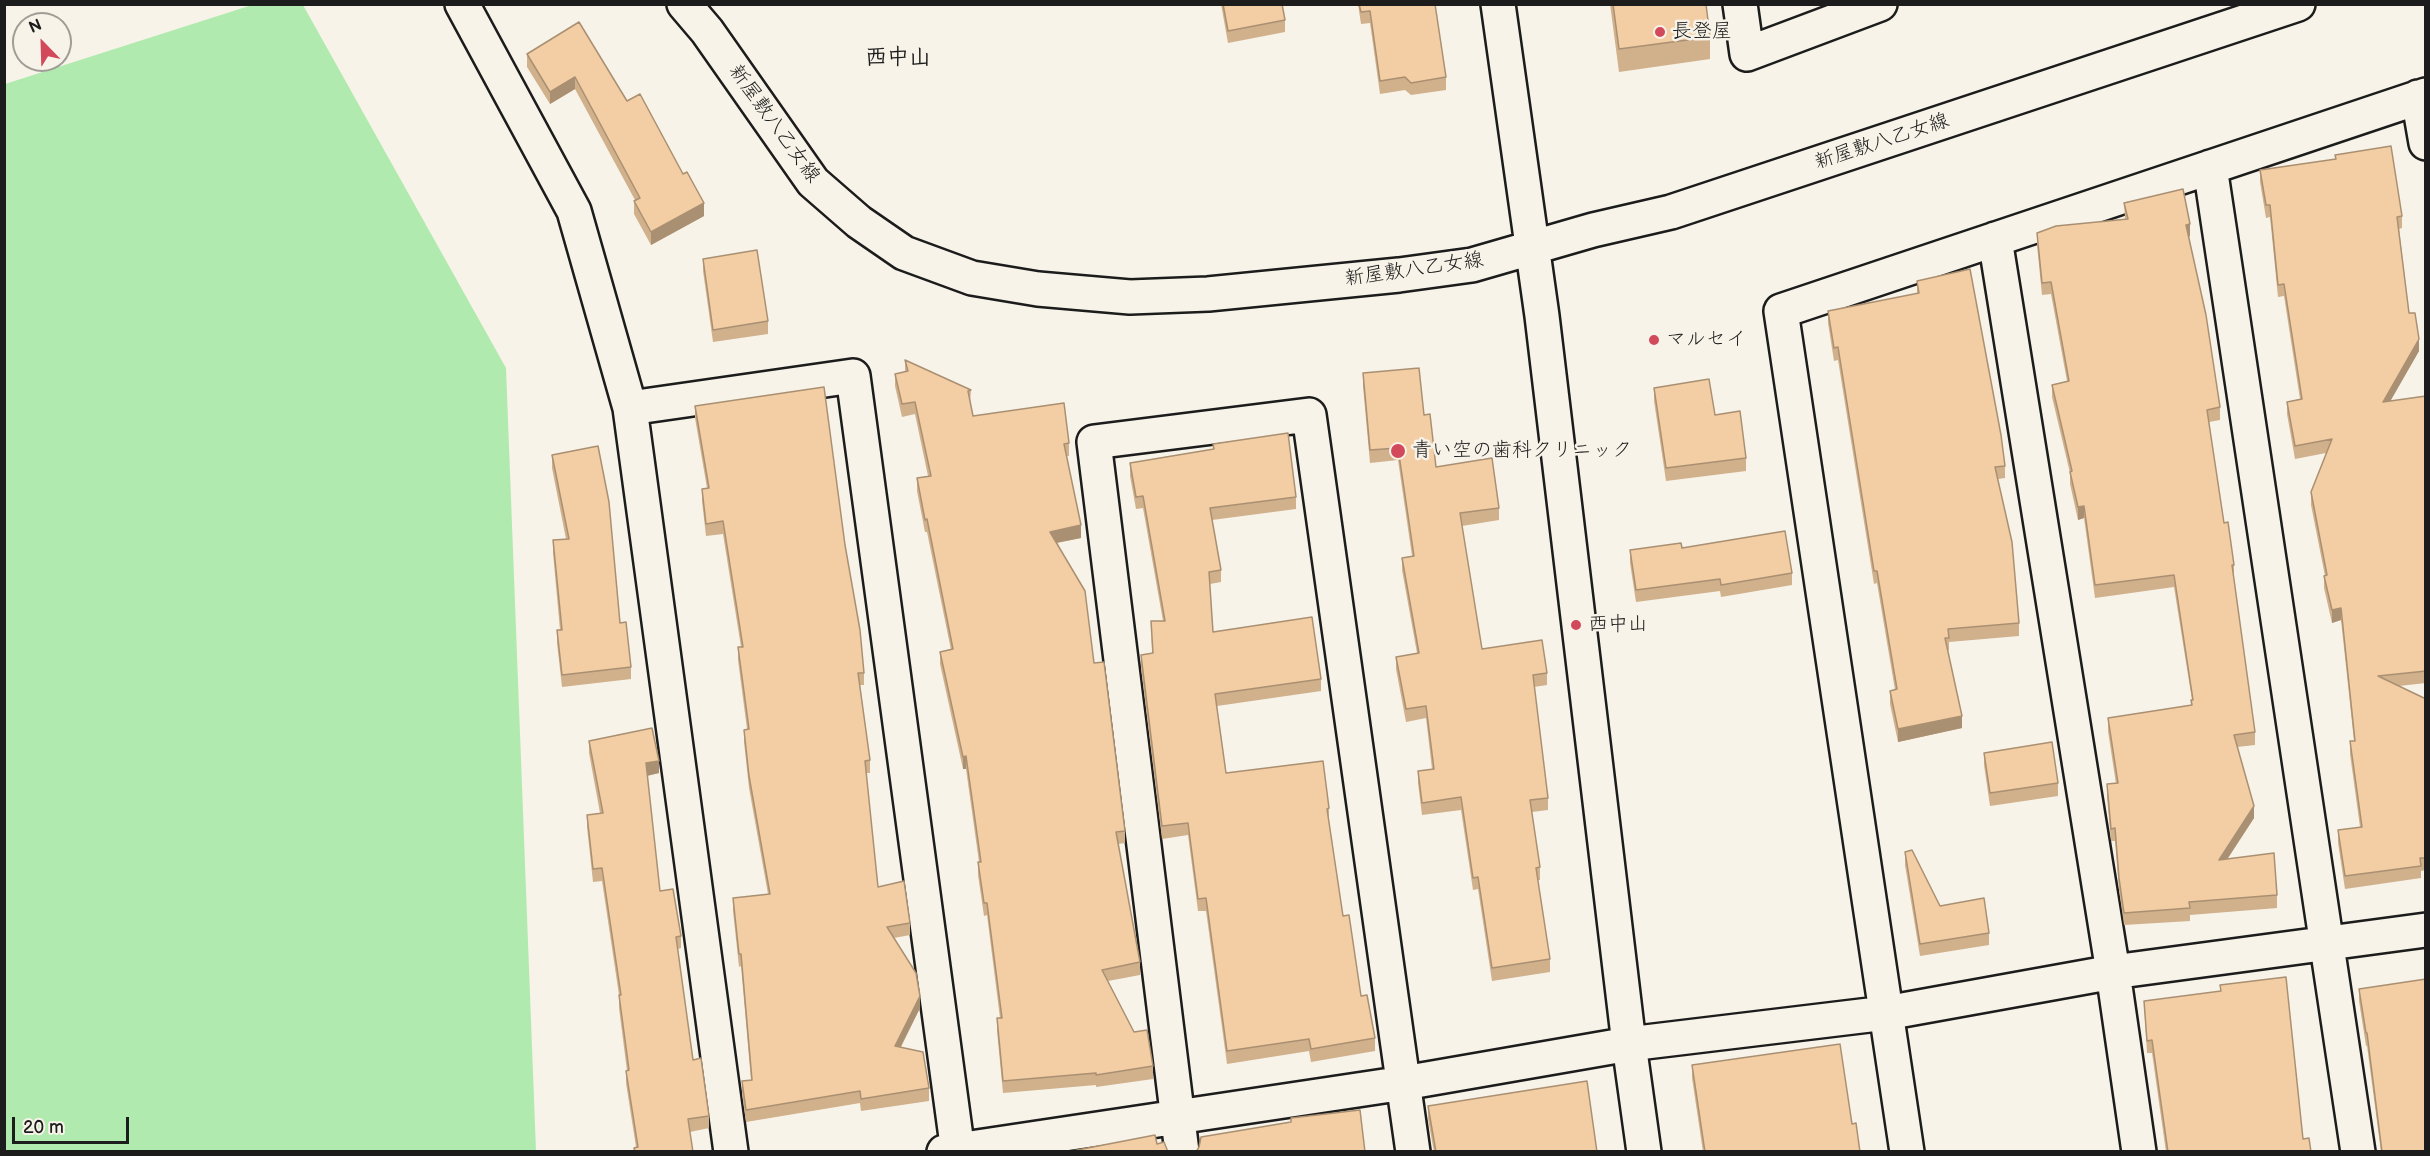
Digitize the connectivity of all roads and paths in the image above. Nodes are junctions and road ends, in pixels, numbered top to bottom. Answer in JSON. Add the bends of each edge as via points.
{"nodes":[{"id":1,"x":462,"y":4,"type":"edge"},
{"id":2,"x":684,"y":4,"type":"edge"},
{"id":3,"x":1498,"y":4,"type":"edge"},
{"id":4,"x":1740,"y":4,"type":"edge"},
{"id":5,"x":1880,"y":4,"type":"edge"},
{"id":6,"x":2298,"y":4,"type":"edge"},
{"id":7,"x":2422,"y":96,"type":"edge"},
{"id":8,"x":2426,"y":143,"type":"edge"},
{"id":9,"x":2210,"y":167,"type":"junction"},
{"id":10,"x":1995,"y":239,"type":"junction"},
{"id":11,"x":1532,"y":247,"type":"junction"},
{"id":12,"x":630,"y":408,"type":"junction"},
{"id":13,"x":2426,"y":930,"type":"edge"},
{"id":14,"x":2327,"y":944,"type":"junction"},
{"id":15,"x":2113,"y":972,"type":"junction"},
{"id":16,"x":1886,"y":1013,"type":"junction"},
{"id":17,"x":1629,"y":1044,"type":"junction"},
{"id":18,"x":1404,"y":1083,"type":"junction"},
{"id":19,"x":1177,"y":1115,"type":"junction"},
{"id":20,"x":953,"y":1151,"type":"edge"},
{"id":21,"x":731,"y":1152,"type":"edge"},
{"id":22,"x":1182,"y":1152,"type":"edge"},
{"id":23,"x":1413,"y":1152,"type":"edge"},
{"id":24,"x":1644,"y":1152,"type":"edge"},
{"id":25,"x":1907,"y":1152,"type":"edge"},
{"id":26,"x":2139,"y":1152,"type":"edge"},
{"id":27,"x":2358,"y":1152,"type":"edge"}],
"edges":[{"from":1,"to":12,"type":"street","via":[[574,212]]},
{"from":2,"to":11,"type":"street","name":"新屋敷八乙女線","via":[[813,182],[858,222],[904,253],[972,278],[1038,289],[1130,297],[1208,294],[1461,267]]},
{"from":3,"to":11,"type":"street"},
{"from":4,"to":5,"type":"street","via":[[1747,54]]},
{"from":6,"to":11,"type":"street","name":"新屋敷八乙女線","via":[[1671,212]]},
{"from":7,"to":8,"type":"street"},
{"from":7,"to":9,"type":"street"},
{"from":9,"to":10,"type":"street"},
{"from":9,"to":14,"type":"street"},
{"from":10,"to":15,"type":"street"},
{"from":10,"to":16,"type":"street","via":[[1780,311]]},
{"from":11,"to":17,"type":"street"},
{"from":12,"to":20,"type":"street","via":[[853,376]]},
{"from":12,"to":21,"type":"street"},
{"from":13,"to":14,"type":"street"},
{"from":14,"to":15,"type":"street"},
{"from":14,"to":27,"type":"street"},
{"from":15,"to":16,"type":"street"},
{"from":15,"to":26,"type":"street"},
{"from":16,"to":17,"type":"street"},
{"from":16,"to":25,"type":"street"},
{"from":17,"to":18,"type":"street"},
{"from":17,"to":24,"type":"street"},
{"from":18,"to":19,"type":"street"},
{"from":18,"to":19,"type":"street","via":[[1309,416],[1094,442]]},
{"from":18,"to":23,"type":"street"},
{"from":19,"to":20,"type":"street"},
{"from":19,"to":22,"type":"street"}]}
